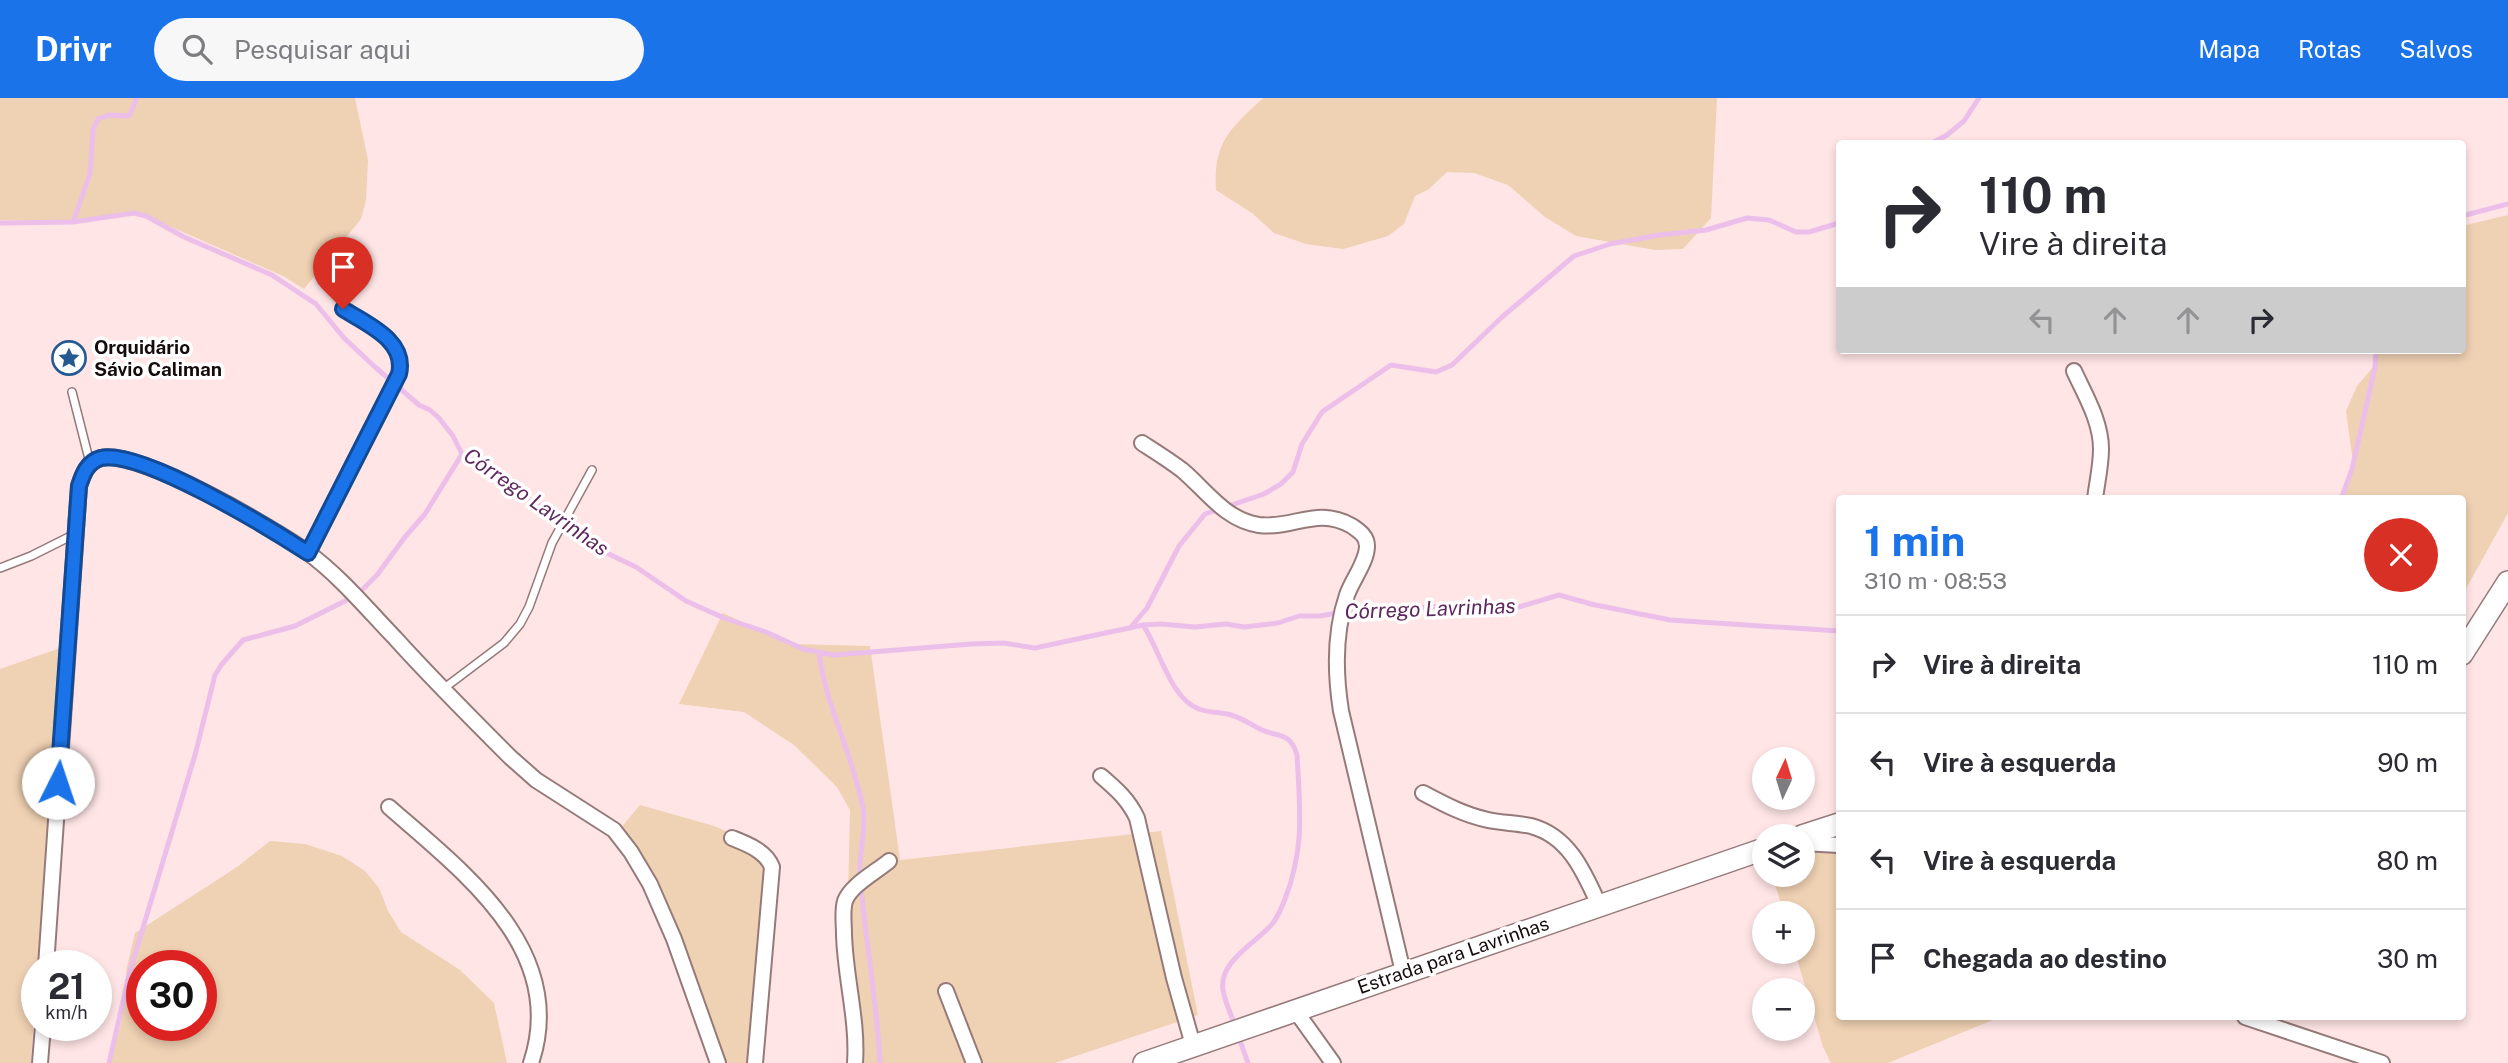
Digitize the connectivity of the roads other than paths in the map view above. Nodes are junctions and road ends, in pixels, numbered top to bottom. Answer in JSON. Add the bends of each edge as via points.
{"nodes":[{"id":1,"x":343,"y":309,"type":"dead end"},
{"id":2,"x":2074,"y":371,"type":"dead end"},
{"id":3,"x":72,"y":392,"type":"dead end"},
{"id":4,"x":1142,"y":443,"type":"dead end"},
{"id":5,"x":90,"y":463,"type":"junction"},
{"id":6,"x":592,"y":470,"type":"dead end"},
{"id":7,"x":2095,"y":495,"type":"edge"},
{"id":8,"x":75,"y":534,"type":"junction"},
{"id":9,"x":308,"y":553,"type":"junction"},
{"id":10,"x":0,"y":568,"type":"edge"},
{"id":11,"x":2508,"y":582,"type":"edge"},
{"id":12,"x":2466,"y":648,"type":"edge"},
{"id":13,"x":442,"y":689,"type":"junction"},
{"id":14,"x":1101,"y":776,"type":"dead end"},
{"id":15,"x":1423,"y":793,"type":"dead end"},
{"id":16,"x":389,"y":807,"type":"dead end"},
{"id":17,"x":1836,"y":825,"type":"edge"},
{"id":18,"x":1815,"y":832,"type":"edge"},
{"id":19,"x":732,"y":838,"type":"dead end"},
{"id":20,"x":1815,"y":844,"type":"edge"},
{"id":21,"x":1836,"y":845,"type":"edge"},
{"id":22,"x":1752,"y":853,"type":"edge"},
{"id":23,"x":889,"y":861,"type":"dead end"},
{"id":24,"x":1599,"y":905,"type":"junction"},
{"id":25,"x":47,"y":950,"type":"edge"},
{"id":26,"x":1403,"y":972,"type":"junction"},
{"id":27,"x":946,"y":991,"type":"dead end"},
{"id":28,"x":1295,"y":1010,"type":"junction"},
{"id":29,"x":2254,"y":1020,"type":"edge"},
{"id":30,"x":42,"y":1041,"type":"edge"},
{"id":31,"x":1193,"y":1045,"type":"junction"},
{"id":32,"x":40,"y":1063,"type":"edge"},
{"id":33,"x":531,"y":1063,"type":"edge"},
{"id":34,"x":718,"y":1063,"type":"edge"},
{"id":35,"x":755,"y":1063,"type":"edge"},
{"id":36,"x":855,"y":1063,"type":"edge"},
{"id":37,"x":974,"y":1063,"type":"edge"},
{"id":38,"x":1143,"y":1063,"type":"edge"},
{"id":39,"x":1333,"y":1063,"type":"edge"},
{"id":40,"x":2382,"y":1063,"type":"edge"}],
"edges":[{"from":1,"to":9,"type":"lane","via":[[389,340],[401,366]]},
{"from":2,"to":7,"type":"street","via":[[2099,431]]},
{"from":3,"to":5,"type":"lane"},
{"from":4,"to":26,"type":"street","via":[[1237,518],[1268,525],[1323,516],[1364,536],[1367,548],[1346,597],[1339,631],[1336,681]]},
{"from":5,"to":8,"type":"street","via":[[79,486]]},
{"from":5,"to":9,"type":"street","via":[[114,458],[165,473]]},
{"from":6,"to":13,"type":"lane","via":[[552,543],[520,624],[504,643]]},
{"from":8,"to":10,"type":"lane"},
{"from":8,"to":25,"type":"street"},
{"from":9,"to":13,"type":"street"},
{"from":11,"to":12,"type":"street"},
{"from":13,"to":34,"type":"street","via":[[536,780],[614,830],[631,852],[674,939]]},
{"from":14,"to":31,"type":"street","via":[[1120,791],[1137,818]]},
{"from":15,"to":24,"type":"street","via":[[1470,815],[1550,833],[1577,860]]},
{"from":16,"to":33,"type":"street","via":[[476,886],[507,923],[526,956],[539,1006]]},
{"from":17,"to":18,"type":"street"},
{"from":19,"to":35,"type":"street","via":[[757,850],[772,867]]},
{"from":20,"to":21,"type":"street"},
{"from":22,"to":24,"type":"street","name":"Estrada para Lavrinhas"},
{"from":23,"to":36,"type":"street","via":[[845,901],[844,947],[856,1031]]},
{"from":24,"to":26,"type":"street","name":"Estrada para Lavrinhas"},
{"from":26,"to":28,"type":"street","name":"Estrada para Lavrinhas"},
{"from":27,"to":37,"type":"street"},
{"from":28,"to":31,"type":"street","name":"Estrada para Lavrinhas"},
{"from":28,"to":39,"type":"street"},
{"from":29,"to":40,"type":"street"},
{"from":30,"to":32,"type":"street"},
{"from":31,"to":38,"type":"street","name":"Estrada para Lavrinhas"}]}
